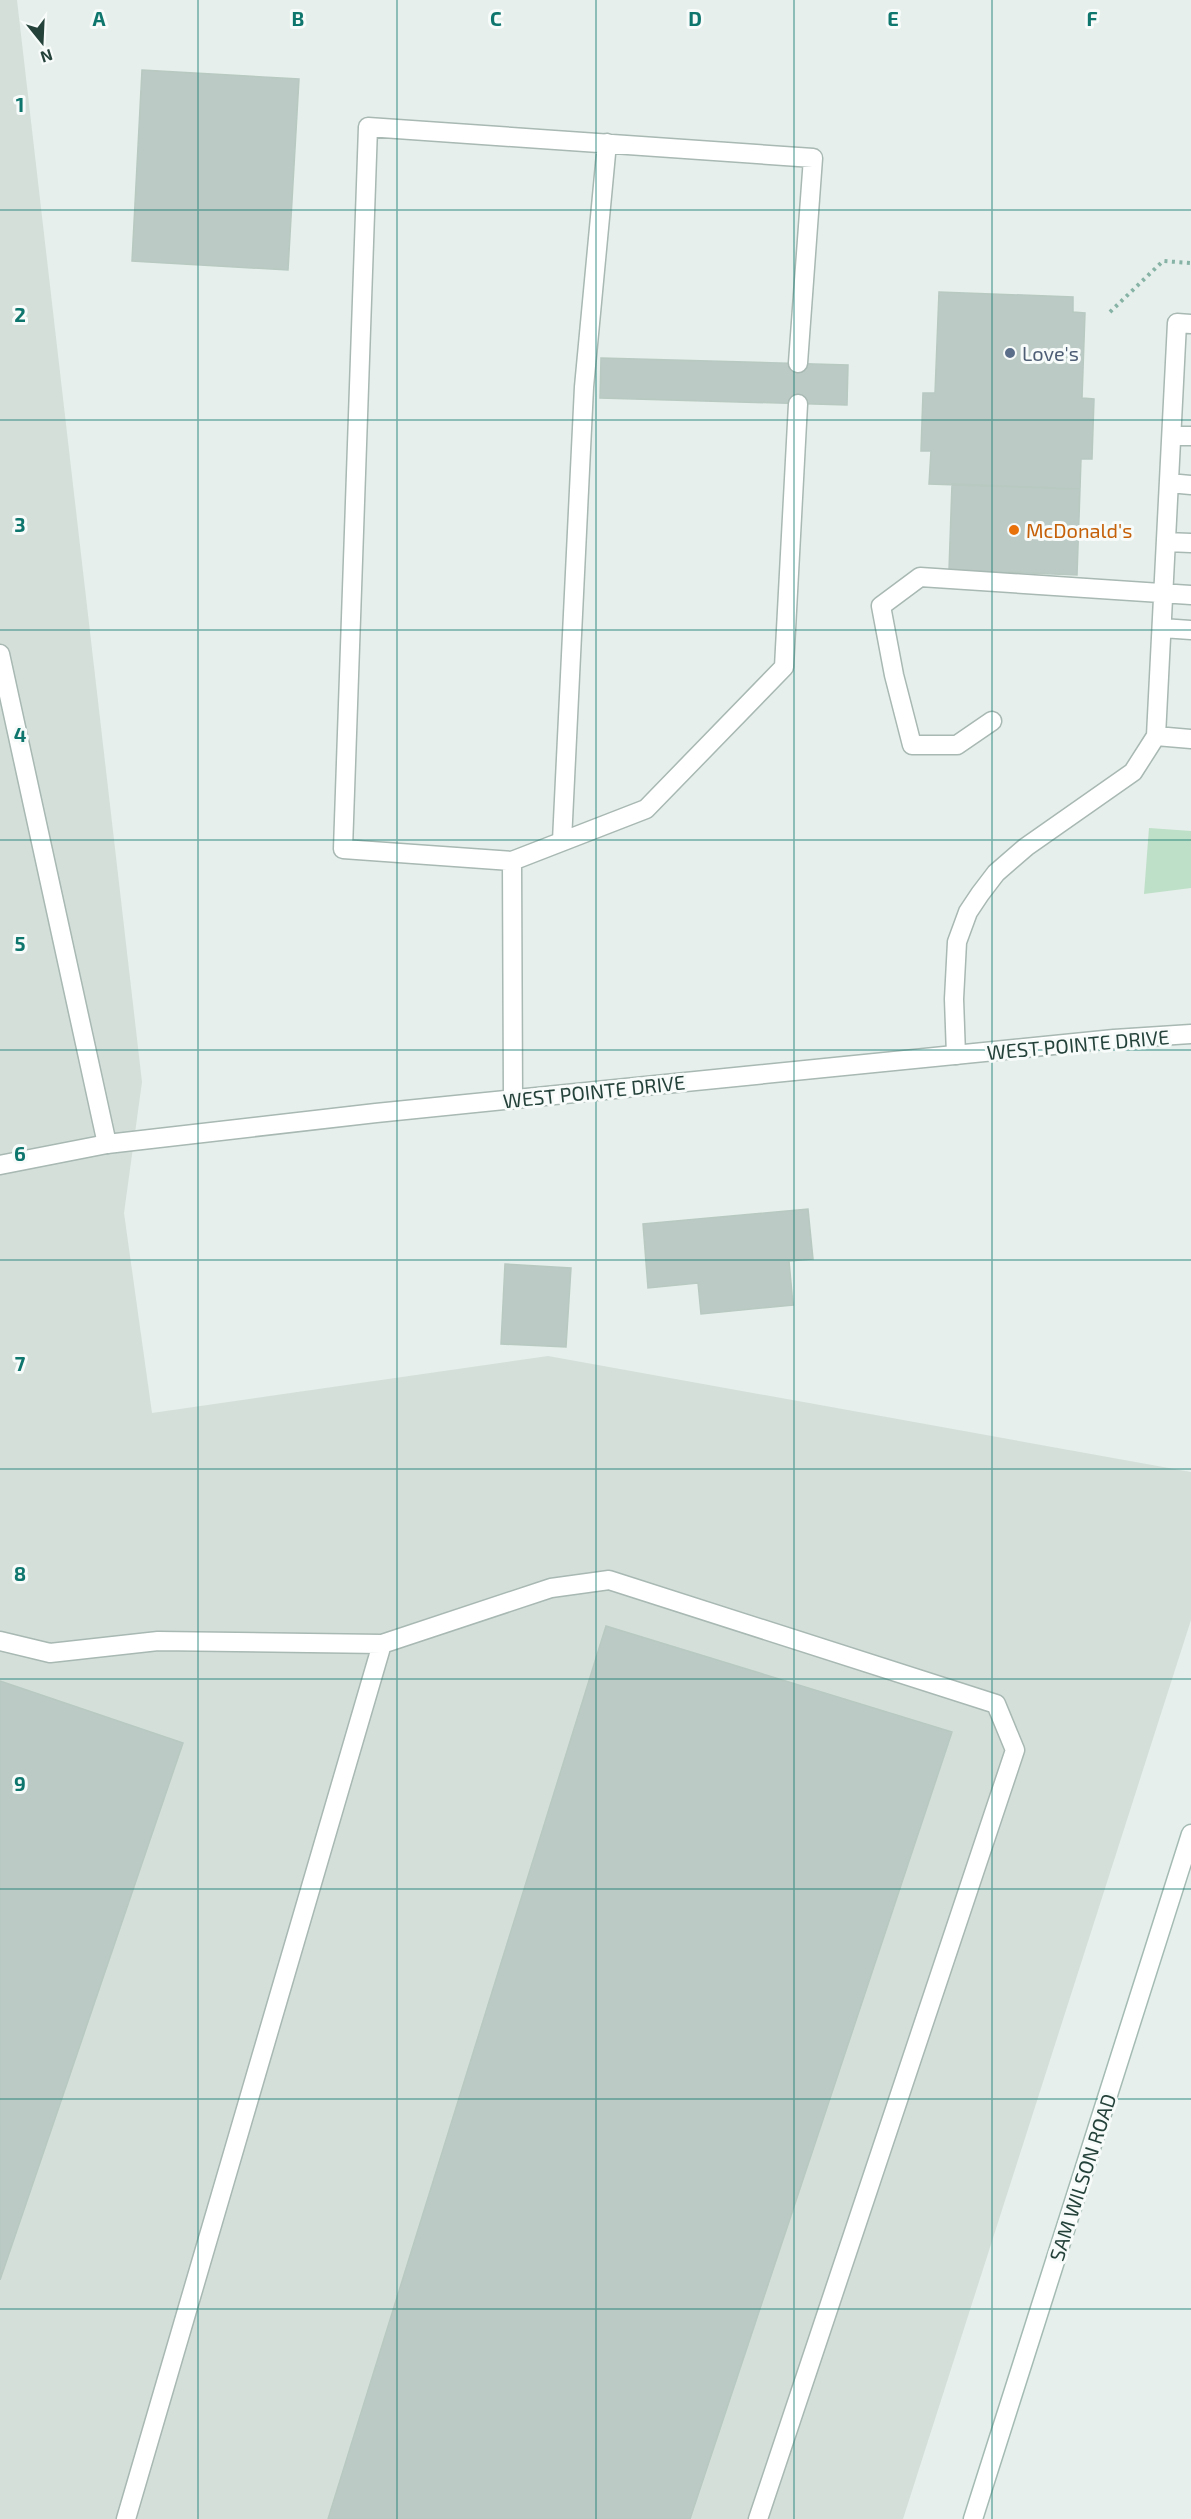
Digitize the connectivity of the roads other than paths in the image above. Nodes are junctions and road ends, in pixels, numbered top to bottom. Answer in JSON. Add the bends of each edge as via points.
{"nodes":[{"id":1,"x":607,"y":143,"type":"junction"},
{"id":2,"x":1191,"y":324,"type":"edge"},
{"id":3,"x":798,"y":363,"type":"dead end"},
{"id":4,"x":798,"y":404,"type":"dead end"},
{"id":5,"x":1172,"y":436,"type":"junction"},
{"id":6,"x":1191,"y":436,"type":"edge"},
{"id":7,"x":1169,"y":483,"type":"junction"},
{"id":8,"x":1191,"y":485,"type":"edge"},
{"id":9,"x":1166,"y":542,"type":"junction"},
{"id":10,"x":1191,"y":543,"type":"edge"},
{"id":11,"x":1163,"y":595,"type":"junction"},
{"id":12,"x":1191,"y":595,"type":"edge"},
{"id":13,"x":1162,"y":628,"type":"junction"},
{"id":14,"x":1191,"y":630,"type":"edge"},
{"id":15,"x":0,"y":654,"type":"edge"},
{"id":16,"x":992,"y":721,"type":"dead end"},
{"id":17,"x":1156,"y":736,"type":"junction"},
{"id":18,"x":1191,"y":738,"type":"edge"},
{"id":19,"x":562,"y":841,"type":"junction"},
{"id":20,"x":512,"y":861,"type":"junction"},
{"id":21,"x":1191,"y":1034,"type":"edge"},
{"id":22,"x":956,"y":1055,"type":"junction"},
{"id":23,"x":513,"y":1099,"type":"junction"},
{"id":24,"x":107,"y":1144,"type":"junction"},
{"id":25,"x":0,"y":1165,"type":"edge"},
{"id":26,"x":0,"y":1641,"type":"edge"},
{"id":27,"x":382,"y":1644,"type":"junction"},
{"id":28,"x":1191,"y":1834,"type":"edge"},
{"id":29,"x":126,"y":2519,"type":"edge"},
{"id":30,"x":758,"y":2519,"type":"edge"},
{"id":31,"x":973,"y":2519,"type":"edge"}],
"edges":[{"from":1,"to":3,"type":"street","via":[[813,158]]},
{"from":1,"to":19,"type":"street","via":[[584,387]]},
{"from":1,"to":20,"type":"street","via":[[368,127],[343,849]]},
{"from":2,"to":5,"type":"street","via":[[1177,323]]},
{"from":4,"to":19,"type":"street","via":[[784,667],[646,809]]},
{"from":5,"to":6,"type":"street"},
{"from":5,"to":7,"type":"street"},
{"from":7,"to":8,"type":"street"},
{"from":7,"to":9,"type":"street"},
{"from":9,"to":10,"type":"street"},
{"from":9,"to":11,"type":"street"},
{"from":11,"to":12,"type":"street"},
{"from":11,"to":13,"type":"street"},
{"from":11,"to":16,"type":"street","via":[[920,577],[881,606],[912,745],[957,745]]},
{"from":13,"to":14,"type":"street"},
{"from":13,"to":17,"type":"street"},
{"from":15,"to":24,"type":"street"},
{"from":17,"to":18,"type":"street"},
{"from":17,"to":22,"type":"street","via":[[1133,772],[1026,847],[996,873],[968,912],[957,942]]},
{"from":19,"to":20,"type":"street"},
{"from":20,"to":23,"type":"street"},
{"from":21,"to":22,"type":"street","name":"WEST POINTE DRIVE"},
{"from":22,"to":23,"type":"street","name":"WEST POINTE DRIVE"},
{"from":23,"to":24,"type":"street","name":"WEST POINTE DRIVE"},
{"from":24,"to":25,"type":"street","name":"WEST POINTE DRIVE"},
{"from":26,"to":27,"type":"street","via":[[50,1653],[158,1641]]},
{"from":27,"to":29,"type":"street"},
{"from":27,"to":30,"type":"street","via":[[551,1588],[609,1580],[996,1704],[1015,1750]]},
{"from":28,"to":31,"type":"street","name":"SAM WILSON ROAD"}]}
